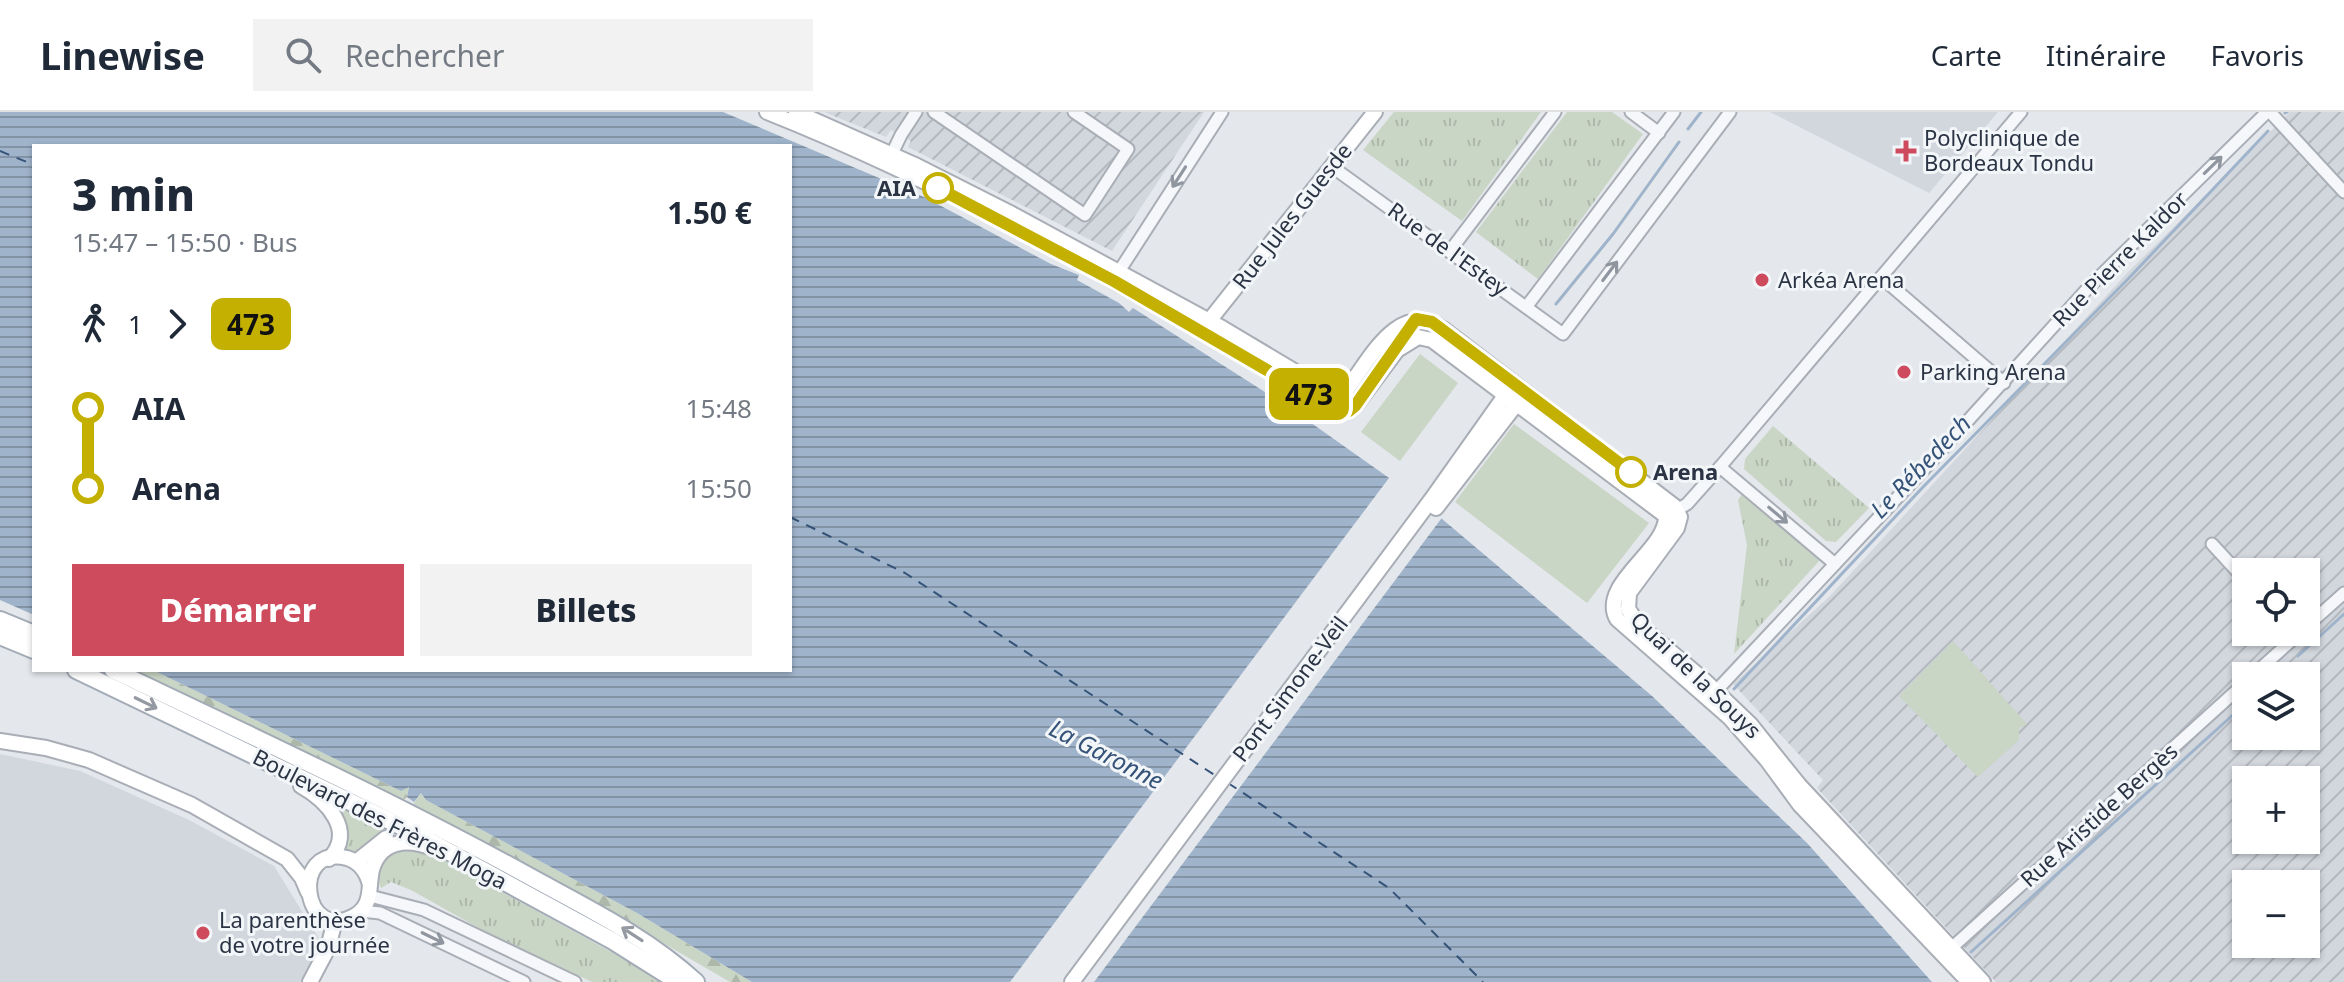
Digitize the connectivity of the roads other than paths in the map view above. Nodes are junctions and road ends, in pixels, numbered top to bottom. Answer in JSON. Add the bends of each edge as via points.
{"nodes":[{"id":1,"x":767,"y":112,"type":"edge"},
{"id":2,"x":796,"y":112,"type":"edge"},
{"id":3,"x":916,"y":112,"type":"edge"},
{"id":4,"x":934,"y":112,"type":"edge"},
{"id":5,"x":1074,"y":112,"type":"edge"},
{"id":6,"x":1222,"y":112,"type":"edge"},
{"id":7,"x":1375,"y":112,"type":"edge"},
{"id":8,"x":1555,"y":112,"type":"edge"},
{"id":9,"x":1631,"y":112,"type":"edge"},
{"id":10,"x":1674,"y":112,"type":"edge"},
{"id":11,"x":1730,"y":112,"type":"edge"},
{"id":12,"x":2021,"y":112,"type":"edge"},
{"id":13,"x":2268,"y":112,"type":"edge"},
{"id":14,"x":1659,"y":133,"type":"junction"},
{"id":15,"x":889,"y":159,"type":"junction"},
{"id":16,"x":1331,"y":166,"type":"junction"},
{"id":17,"x":2344,"y":192,"type":"edge"},
{"id":18,"x":1450,"y":251,"type":"junction"},
{"id":19,"x":1116,"y":276,"type":"junction"},
{"id":20,"x":1881,"y":277,"type":"junction"},
{"id":21,"x":1144,"y":299,"type":"junction"},
{"id":22,"x":1527,"y":306,"type":"junction"},
{"id":23,"x":1209,"y":321,"type":"junction"},
{"id":24,"x":1213,"y":337,"type":"junction"},
{"id":25,"x":2004,"y":383,"type":"junction"},
{"id":26,"x":1515,"y":394,"type":"junction"},
{"id":27,"x":1490,"y":426,"type":"junction"},
{"id":28,"x":1720,"y":467,"type":"junction"},
{"id":29,"x":1672,"y":513,"type":"junction"},
{"id":30,"x":2212,"y":544,"type":"dead end"},
{"id":31,"x":1835,"y":564,"type":"junction"},
{"id":32,"x":2232,"y":566,"type":"edge"},
{"id":33,"x":2344,"y":593,"type":"edge"},
{"id":34,"x":2320,"y":614,"type":"edge"},
{"id":35,"x":0,"y":620,"type":"edge"},
{"id":36,"x":32,"y":633,"type":"edge"},
{"id":37,"x":0,"y":636,"type":"edge"},
{"id":38,"x":2284,"y":646,"type":"edge"},
{"id":39,"x":32,"y":649,"type":"edge"},
{"id":40,"x":2267,"y":662,"type":"edge"},
{"id":41,"x":80,"y":672,"type":"edge"},
{"id":42,"x":117,"y":672,"type":"edge"},
{"id":43,"x":1716,"y":691,"type":"junction"},
{"id":44,"x":2232,"y":695,"type":"edge"},
{"id":45,"x":0,"y":741,"type":"edge"},
{"id":46,"x":243,"y":750,"type":"junction"},
{"id":47,"x":411,"y":831,"type":"junction"},
{"id":48,"x":287,"y":859,"type":"junction"},
{"id":49,"x":326,"y":860,"type":"junction"},
{"id":50,"x":356,"y":862,"type":"junction"},
{"id":51,"x":485,"y":862,"type":"junction"},
{"id":52,"x":370,"y":890,"type":"junction"},
{"id":53,"x":308,"y":892,"type":"junction"},
{"id":54,"x":361,"y":911,"type":"junction"},
{"id":55,"x":335,"y":920,"type":"junction"},
{"id":56,"x":1947,"y":951,"type":"junction"},
{"id":57,"x":310,"y":982,"type":"edge"},
{"id":58,"x":524,"y":982,"type":"edge"},
{"id":59,"x":575,"y":982,"type":"edge"},
{"id":60,"x":691,"y":982,"type":"edge"},
{"id":61,"x":1072,"y":982,"type":"edge"},
{"id":62,"x":1081,"y":982,"type":"edge"},
{"id":63,"x":1969,"y":982,"type":"edge"},
{"id":64,"x":1983,"y":982,"type":"edge"}],
"edges":[{"from":1,"to":15,"type":"main road"},
{"from":2,"to":15,"type":"main road"},
{"from":3,"to":15,"type":"street"},
{"from":4,"to":5,"type":"street","via":[[1085,215],[1128,149]]},
{"from":6,"to":19,"type":"street","one_way":true},
{"from":7,"to":16,"type":"main road","name":"Rue Jules Guesde"},
{"from":8,"to":18,"type":"street"},
{"from":9,"to":14,"type":"street"},
{"from":10,"to":14,"type":"street"},
{"from":22,"to":11,"type":"street","name":"Rue de l'Estey","one_way":true,"via":[[1563,334]]},
{"from":12,"to":20,"type":"street"},
{"from":13,"to":17,"type":"street"},
{"from":25,"to":13,"type":"street","name":"Rue Pierre Kaldor","one_way":true,"via":[[2088,288]]},
{"from":14,"to":22,"type":"street"},
{"from":15,"to":19,"type":"main road"},
{"from":16,"to":18,"type":"street","name":"Rue de l'Estey"},
{"from":16,"to":23,"type":"main road","name":"Rue Jules Guesde"},
{"from":18,"to":22,"type":"street","name":"Rue de l'Estey"},
{"from":19,"to":21,"type":"main road"},
{"from":19,"to":23,"type":"main road"},
{"from":20,"to":25,"type":"street"},
{"from":20,"to":28,"type":"street"},
{"from":21,"to":23,"type":"main road"},
{"from":21,"to":24,"type":"main road"},
{"from":23,"to":24,"type":"main road"},
{"from":23,"to":26,"type":"main road","via":[[1337,394],[1347,389],[1394,328],[1416,319],[1432,322]]},
{"from":24,"to":26,"type":"main road","via":[[1339,412],[1355,406],[1397,350],[1418,337],[1432,340]]},
{"from":25,"to":31,"type":"street","name":"Rue Pierre Kaldor"},
{"from":26,"to":27,"type":"main road","name":"Pont Simone-Veil"},
{"from":26,"to":29,"type":"main road"},
{"from":27,"to":61,"type":"main road","name":"Pont Simone-Veil"},
{"from":27,"to":62,"type":"main road","name":"Pont Simone-Veil"},
{"from":28,"to":29,"type":"street"},
{"from":28,"to":31,"type":"street","one_way":true},
{"from":29,"to":43,"type":"main road","name":"Quai de la Souys","via":[[1680,522],[1629,593],[1628,609],[1638,624]]},
{"from":29,"to":56,"type":"main road","name":"Quai de la Souys","via":[[1615,595],[1617,619],[1730,718],[1800,805]]},
{"from":30,"to":32,"type":"street"},
{"from":31,"to":43,"type":"street","name":"Rue Pierre Kaldor"},
{"from":33,"to":34,"type":"street"},
{"from":35,"to":36,"type":"main road"},
{"from":37,"to":39,"type":"main road"},
{"from":38,"to":40,"type":"street"},
{"from":41,"to":46,"type":"main road","name":"Boulevard des Frères Moga","one_way":true},
{"from":42,"to":51,"type":"main road","name":"Boulevard des Frères Moga","via":[[265,742]]},
{"from":43,"to":56,"type":"main road","name":"Quai de la Souys"},
{"from":44,"to":56,"type":"street","name":"Rue Aristide Bergès"},
{"from":45,"to":48,"type":"main road","via":[[46,748],[120,773],[192,805]]},
{"from":46,"to":47,"type":"main road","name":"Boulevard des Frères Moga"},
{"from":46,"to":49,"type":"main road","via":[[328,805],[339,839],[337,851]]},
{"from":47,"to":50,"type":"main road","via":[[386,838]]},
{"from":47,"to":51,"type":"main road","name":"Boulevard des Frères Moga"},
{"from":48,"to":49,"type":"main road"},
{"from":48,"to":53,"type":"main road"},
{"from":49,"to":50,"type":"main road"},
{"from":49,"to":53,"type":"main road","via":[[310,875]]},
{"from":50,"to":52,"type":"main road"},
{"from":51,"to":52,"type":"main road","via":[[400,842],[375,862]]},
{"from":51,"to":60,"type":"main road","name":"Boulevard des Frères Moga","via":[[647,961]]},
{"from":52,"to":54,"type":"main road"},
{"from":52,"to":59,"type":"street"},
{"from":53,"to":55,"type":"main road","via":[[317,911]]},
{"from":54,"to":55,"type":"main road"},
{"from":54,"to":58,"type":"street","one_way":true,"via":[[380,913]]},
{"from":55,"to":57,"type":"main road"},
{"from":56,"to":63,"type":"main road","name":"Quai de la Souys"},
{"from":56,"to":64,"type":"main road","name":"Quai de la Souys"}]}
